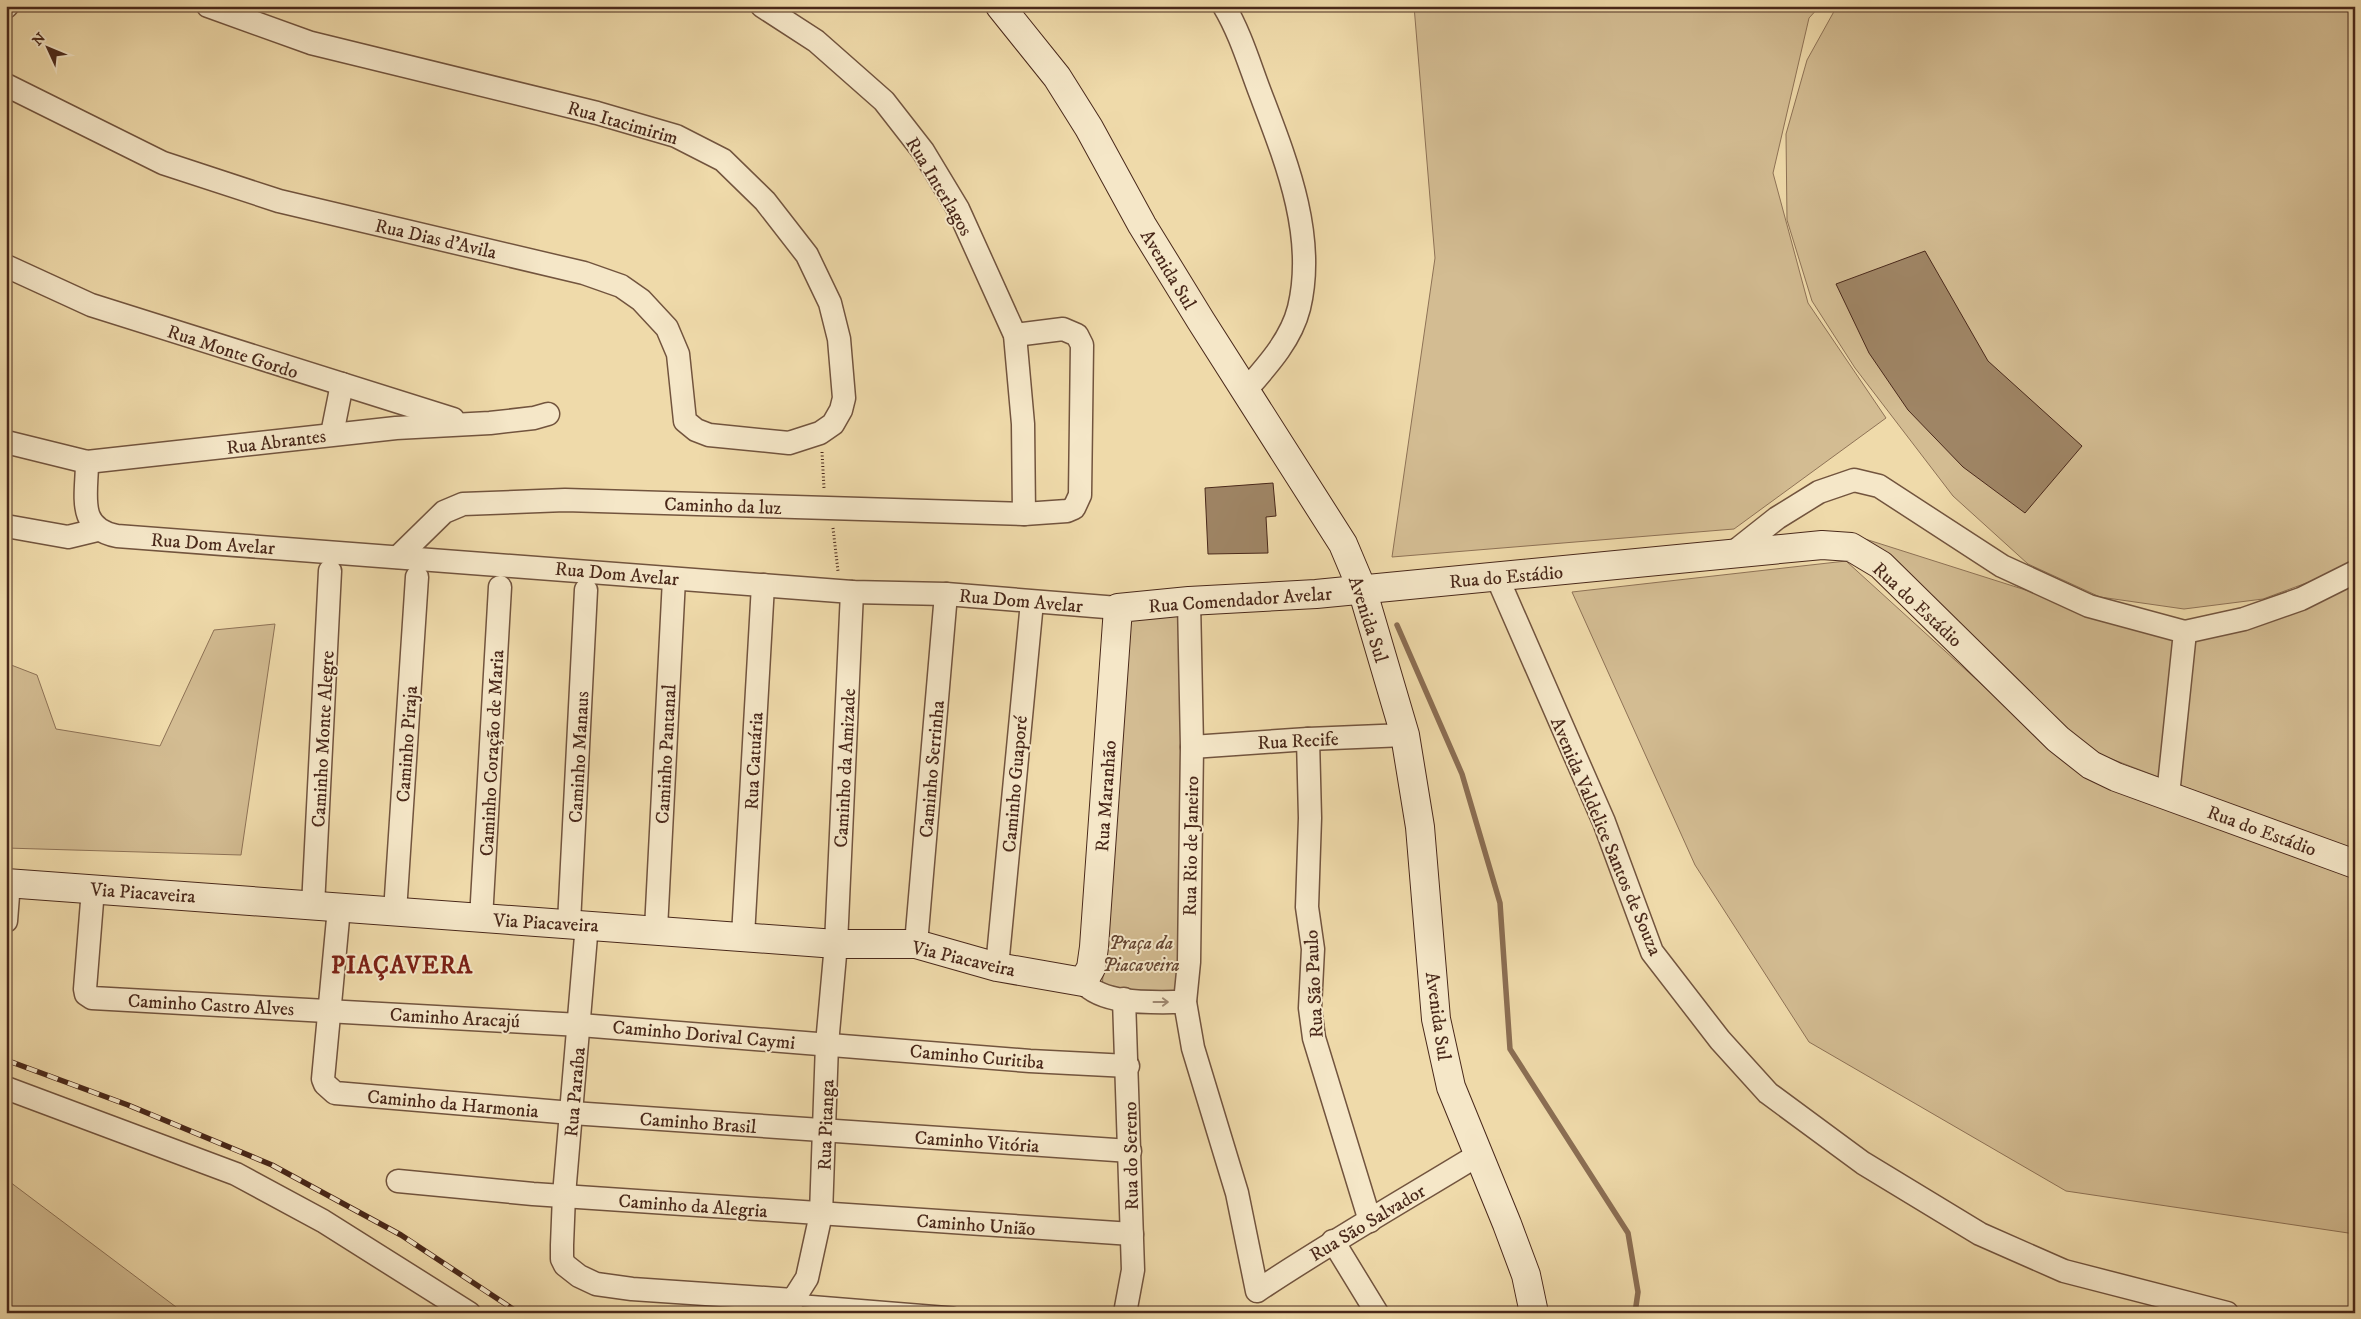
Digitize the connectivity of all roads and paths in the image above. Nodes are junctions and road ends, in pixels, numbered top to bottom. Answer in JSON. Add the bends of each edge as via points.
{"nodes":[{"id":1,"x":208,"y":6,"type":"edge"},
{"id":2,"x":762,"y":6,"type":"edge"},
{"id":3,"x":1000,"y":6,"type":"edge"},
{"id":4,"x":1224,"y":6,"type":"edge"},
{"id":5,"x":6,"y":85,"type":"edge"},
{"id":6,"x":6,"y":266,"type":"edge"},
{"id":7,"x":1015,"y":334,"type":"junction"},
{"id":8,"x":342,"y":384,"type":"junction"},
{"id":9,"x":1246,"y":390,"type":"junction"},
{"id":10,"x":548,"y":414,"type":"dead end"},
{"id":11,"x":464,"y":423,"type":"junction"},
{"id":12,"x":332,"y":434,"type":"junction"},
{"id":13,"x":6,"y":442,"type":"edge"},
{"id":14,"x":789,"y":442,"type":"joint"},
{"id":15,"x":87,"y":462,"type":"junction"},
{"id":16,"x":1024,"y":514,"type":"junction"},
{"id":17,"x":6,"y":526,"type":"edge"},
{"id":18,"x":107,"y":533,"type":"junction"},
{"id":19,"x":1734,"y":552,"type":"junction"},
{"id":20,"x":398,"y":557,"type":"junction"},
{"id":21,"x":330,"y":572,"type":"dead end"},
{"id":22,"x":2355,"y":572,"type":"edge"},
{"id":23,"x":417,"y":577,"type":"dead end"},
{"id":24,"x":1496,"y":577,"type":"junction"},
{"id":25,"x":674,"y":578,"type":"junction"},
{"id":26,"x":763,"y":585,"type":"junction"},
{"id":27,"x":500,"y":587,"type":"dead end"},
{"id":28,"x":1362,"y":588,"type":"junction"},
{"id":29,"x":586,"y":590,"type":"dead end"},
{"id":30,"x":852,"y":592,"type":"junction"},
{"id":31,"x":946,"y":594,"type":"junction"},
{"id":32,"x":1190,"y":601,"type":"junction"},
{"id":33,"x":1032,"y":602,"type":"junction"},
{"id":34,"x":1118,"y":608,"type":"junction"},
{"id":35,"x":2185,"y":632,"type":"junction"},
{"id":36,"x":1404,"y":735,"type":"junction"},
{"id":37,"x":1308,"y":739,"type":"junction"},
{"id":38,"x":1192,"y":747,"type":"junction"},
{"id":39,"x":2168,"y":795,"type":"junction"},
{"id":40,"x":2355,"y":864,"type":"edge"},
{"id":41,"x":8,"y":883,"type":"edge"},
{"id":42,"x":93,"y":889,"type":"junction"},
{"id":43,"x":326,"y":907,"type":"junction"},
{"id":44,"x":396,"y":912,"type":"junction"},
{"id":45,"x":481,"y":919,"type":"junction"},
{"id":46,"x":6,"y":920,"type":"edge"},
{"id":47,"x":578,"y":924,"type":"junction"},
{"id":48,"x":656,"y":929,"type":"junction"},
{"id":49,"x":743,"y":936,"type":"junction"},
{"id":50,"x":836,"y":944,"type":"junction"},
{"id":51,"x":916,"y":944,"type":"junction"},
{"id":52,"x":997,"y":966,"type":"junction"},
{"id":53,"x":1083,"y":982,"type":"junction"},
{"id":54,"x":1124,"y":999,"type":"junction"},
{"id":55,"x":1185,"y":1002,"type":"junction"},
{"id":56,"x":330,"y":1010,"type":"junction"},
{"id":57,"x":580,"y":1025,"type":"junction"},
{"id":58,"x":827,"y":1044,"type":"junction"},
{"id":59,"x":1128,"y":1066,"type":"junction"},
{"id":60,"x":6,"y":1088,"type":"edge"},
{"id":61,"x":572,"y":1113,"type":"junction"},
{"id":62,"x":825,"y":1131,"type":"junction"},
{"id":63,"x":1130,"y":1151,"type":"junction"},
{"id":64,"x":1478,"y":1155,"type":"junction"},
{"id":65,"x":398,"y":1181,"type":"dead end"},
{"id":66,"x":564,"y":1195,"type":"junction"},
{"id":67,"x":821,"y":1214,"type":"junction"},
{"id":68,"x":1370,"y":1221,"type":"junction"},
{"id":69,"x":1132,"y":1234,"type":"junction"},
{"id":70,"x":1333,"y":1241,"type":"junction"},
{"id":71,"x":1257,"y":1291,"type":"joint"},
{"id":72,"x":793,"y":1300,"type":"junction"},
{"id":73,"x":469,"y":1313,"type":"edge"},
{"id":74,"x":954,"y":1313,"type":"edge"},
{"id":75,"x":1125,"y":1313,"type":"edge"},
{"id":76,"x":1377,"y":1313,"type":"edge"},
{"id":77,"x":1534,"y":1313,"type":"edge"},
{"id":78,"x":2227,"y":1313,"type":"edge"}],
"edges":[{"from":1,"to":14,"type":"street","name":"Rua Itacimirim","via":[[311,43],[597,113],[676,136],[723,160],[765,201],[807,255],[830,303],[839,339],[844,398],[841,410],[833,424],[820,433]]},
{"from":2,"to":7,"type":"street","name":"Rua Interlagos","via":[[816,41],[884,101],[923,151],[958,209]]},
{"from":3,"to":9,"type":"street","name":"Avenida Sul","via":[[1057,77],[1147,233]]},
{"from":4,"to":9,"type":"street","via":[[1283,154],[1299,213],[1304,260],[1299,309],[1290,330],[1279,351]]},
{"from":5,"to":14,"type":"street","name":"Rua Dias d'Avila","via":[[163,163],[270,198],[584,273],[621,286],[641,300],[667,328],[678,354],[687,424],[709,436]]},
{"from":6,"to":8,"type":"street","name":"Rua Monte Gordo","via":[[90,305]]},
{"from":7,"to":16,"type":"street","name":"Rua Interlagos","via":[[1023,424]]},
{"from":7,"to":16,"type":"street","name":"Caminho da luz","via":[[1062,329],[1077,335],[1082,345],[1080,495],[1074,508],[1067,511]]},
{"from":8,"to":11,"type":"street","name":"Rua Monte Gordo"},
{"from":8,"to":12,"type":"street"},
{"from":9,"to":28,"type":"street","name":"Avenida Sul","via":[[1343,544]]},
{"from":10,"to":11,"type":"street","name":"Rua Abrantes","via":[[517,420]]},
{"from":11,"to":12,"type":"street","name":"Rua Abrantes"},
{"from":12,"to":15,"type":"street","name":"Rua Abrantes"},
{"from":13,"to":15,"type":"street","name":"Rua Abrantes"},
{"from":15,"to":18,"type":"street","via":[[87,511],[90,521]]},
{"from":16,"to":20,"type":"street","name":"Caminho da luz","via":[[565,500],[463,504],[444,512]]},
{"from":17,"to":18,"type":"street","name":"Rua Dom Avelar","via":[[68,537]]},
{"from":18,"to":20,"type":"street","name":"Rua Dom Avelar"},
{"from":19,"to":24,"type":"street","name":"Rua do Estádio"},
{"from":19,"to":35,"type":"street","via":[[1785,512],[1819,492],[1854,480],[1879,486],[2002,566],[2089,606]]},
{"from":19,"to":39,"type":"street","name":"Rua do Estádio","via":[[1822,545],[1850,548],[1881,565],[2058,739],[2091,765]]},
{"from":20,"to":25,"type":"street","name":"Rua Dom Avelar"},
{"from":21,"to":43,"type":"street","name":"Caminho Monte Alegre"},
{"from":22,"to":35,"type":"street","via":[[2301,599],[2244,619]]},
{"from":23,"to":44,"type":"street","name":"Caminho Piraja"},
{"from":24,"to":28,"type":"street","name":"Rua do Estádio"},
{"from":24,"to":78,"type":"street","name":"Avenida Valdelice Santos de Souza","via":[[1604,822],[1652,952],[1720,1040],[1768,1094],[1863,1163],[1980,1234],[2064,1271]]},
{"from":25,"to":26,"type":"street","name":"Rua Dom Avelar"},
{"from":25,"to":48,"type":"street","name":"Caminho Pantanal"},
{"from":26,"to":30,"type":"street","name":"Rua Dom Avelar"},
{"from":26,"to":49,"type":"street","name":"Rua Catuária"},
{"from":27,"to":45,"type":"street","name":"Caminho Coração de Maria"},
{"from":28,"to":32,"type":"street","name":"Rua Comendador Avelar","via":[[1316,594]]},
{"from":28,"to":36,"type":"street","name":"Avenida Sul"},
{"from":29,"to":47,"type":"street","name":"Caminho Manaus"},
{"from":30,"to":31,"type":"street","name":"Rua Dom Avelar"},
{"from":30,"to":50,"type":"street","name":"Caminho da Amizade"},
{"from":31,"to":33,"type":"street","name":"Rua Dom Avelar"},
{"from":31,"to":51,"type":"street","name":"Caminho Serrinha"},
{"from":32,"to":34,"type":"street","name":"Rua Comendador Avelar"},
{"from":32,"to":38,"type":"street","name":"Rua Rio de Janeiro"},
{"from":33,"to":34,"type":"street","name":"Rua Dom Avelar"},
{"from":33,"to":52,"type":"street","name":"Caminho Guaporé"},
{"from":34,"to":53,"type":"street","name":"Rua Maranhão","via":[[1094,946],[1091,968]]},
{"from":35,"to":39,"type":"street"},
{"from":36,"to":37,"type":"street","name":"Rua Recife"},
{"from":36,"to":64,"type":"street","name":"Avenida Sul","via":[[1420,827],[1436,1019],[1451,1087]]},
{"from":37,"to":38,"type":"street","name":"Rua Recife"},
{"from":37,"to":68,"type":"street","name":"Rua São Paulo","via":[[1307,907],[1313,949],[1310,1008],[1314,1038]]},
{"from":38,"to":55,"type":"street","name":"Rua Rio de Janeiro","via":[[1189,962]]},
{"from":39,"to":40,"type":"street","name":"Rua do Estádio"},
{"from":41,"to":42,"type":"street","name":"Via Piacaveira"},
{"from":41,"to":46,"type":"street"},
{"from":42,"to":43,"type":"street","name":"Via Piacaveira"},
{"from":42,"to":56,"type":"street","name":"Caminho Castro Alves","via":[[84,990],[92,998]]},
{"from":43,"to":44,"type":"street","name":"Via Piacaveira"},
{"from":43,"to":56,"type":"street"},
{"from":44,"to":45,"type":"street","name":"Via Piacaveira"},
{"from":45,"to":47,"type":"street","name":"Via Piacaveira"},
{"from":47,"to":48,"type":"street","name":"Via Piacaveira"},
{"from":47,"to":57,"type":"street","name":"Rua Paraíba"},
{"from":48,"to":49,"type":"street","name":"Via Piacaveira"},
{"from":49,"to":50,"type":"street","name":"Via Piacaveira"},
{"from":50,"to":51,"type":"street","name":"Via Piacaveira"},
{"from":50,"to":58,"type":"street","name":"Rua Pitanga"},
{"from":51,"to":52,"type":"street","name":"Via Piacaveira"},
{"from":52,"to":53,"type":"street","name":"Via Piacaveira"},
{"from":53,"to":54,"type":"street","via":[[1099,995]]},
{"from":54,"to":55,"type":"street","one_way":true},
{"from":54,"to":59,"type":"street","name":"Rua do Sereno"},
{"from":55,"to":71,"type":"street","name":"Rua Rio de Janeiro","via":[[1193,1048],[1237,1193]]},
{"from":56,"to":57,"type":"street","name":"Caminho Aracajú"},
{"from":56,"to":61,"type":"street","name":"Caminho da Harmonia","via":[[323,1079],[335,1093]]},
{"from":57,"to":58,"type":"street","name":"Caminho Dorival Caymi"},
{"from":57,"to":61,"type":"street","name":"Rua Paraíba"},
{"from":58,"to":59,"type":"street","name":"Caminho Curitiba"},
{"from":58,"to":62,"type":"street","name":"Rua Pitanga"},
{"from":59,"to":63,"type":"street","name":"Rua do Sereno"},
{"from":60,"to":73,"type":"street","via":[[236,1174],[323,1221]]},
{"from":61,"to":62,"type":"street","name":"Caminho Brasil"},
{"from":61,"to":66,"type":"street","name":"Rua Paraíba"},
{"from":62,"to":63,"type":"street","name":"Caminho Vitória"},
{"from":62,"to":67,"type":"street","name":"Rua Pitanga"},
{"from":63,"to":69,"type":"street","name":"Rua do Sereno"},
{"from":64,"to":68,"type":"street","name":"Rua São Salvador"},
{"from":64,"to":77,"type":"street","name":"Avenida Sul","via":[[1526,1275]]},
{"from":65,"to":66,"type":"street","name":"Caminho da Alegria","via":[[497,1192]]},
{"from":66,"to":67,"type":"street","name":"Caminho da Alegria"},
{"from":66,"to":72,"type":"street","name":"Rua Paraíba","via":[[562,1259],[579,1276],[596,1284]]},
{"from":67,"to":69,"type":"street","name":"Caminho União"},
{"from":67,"to":72,"type":"street","name":"Rua Pitanga","via":[[808,1278]]},
{"from":68,"to":70,"type":"street","name":"Rua São Salvador"},
{"from":69,"to":75,"type":"street","name":"Rua do Sereno","via":[[1133,1270]]},
{"from":70,"to":71,"type":"street","name":"Rua São Salvador"},
{"from":70,"to":76,"type":"street"},
{"from":72,"to":74,"type":"lane"}]}
